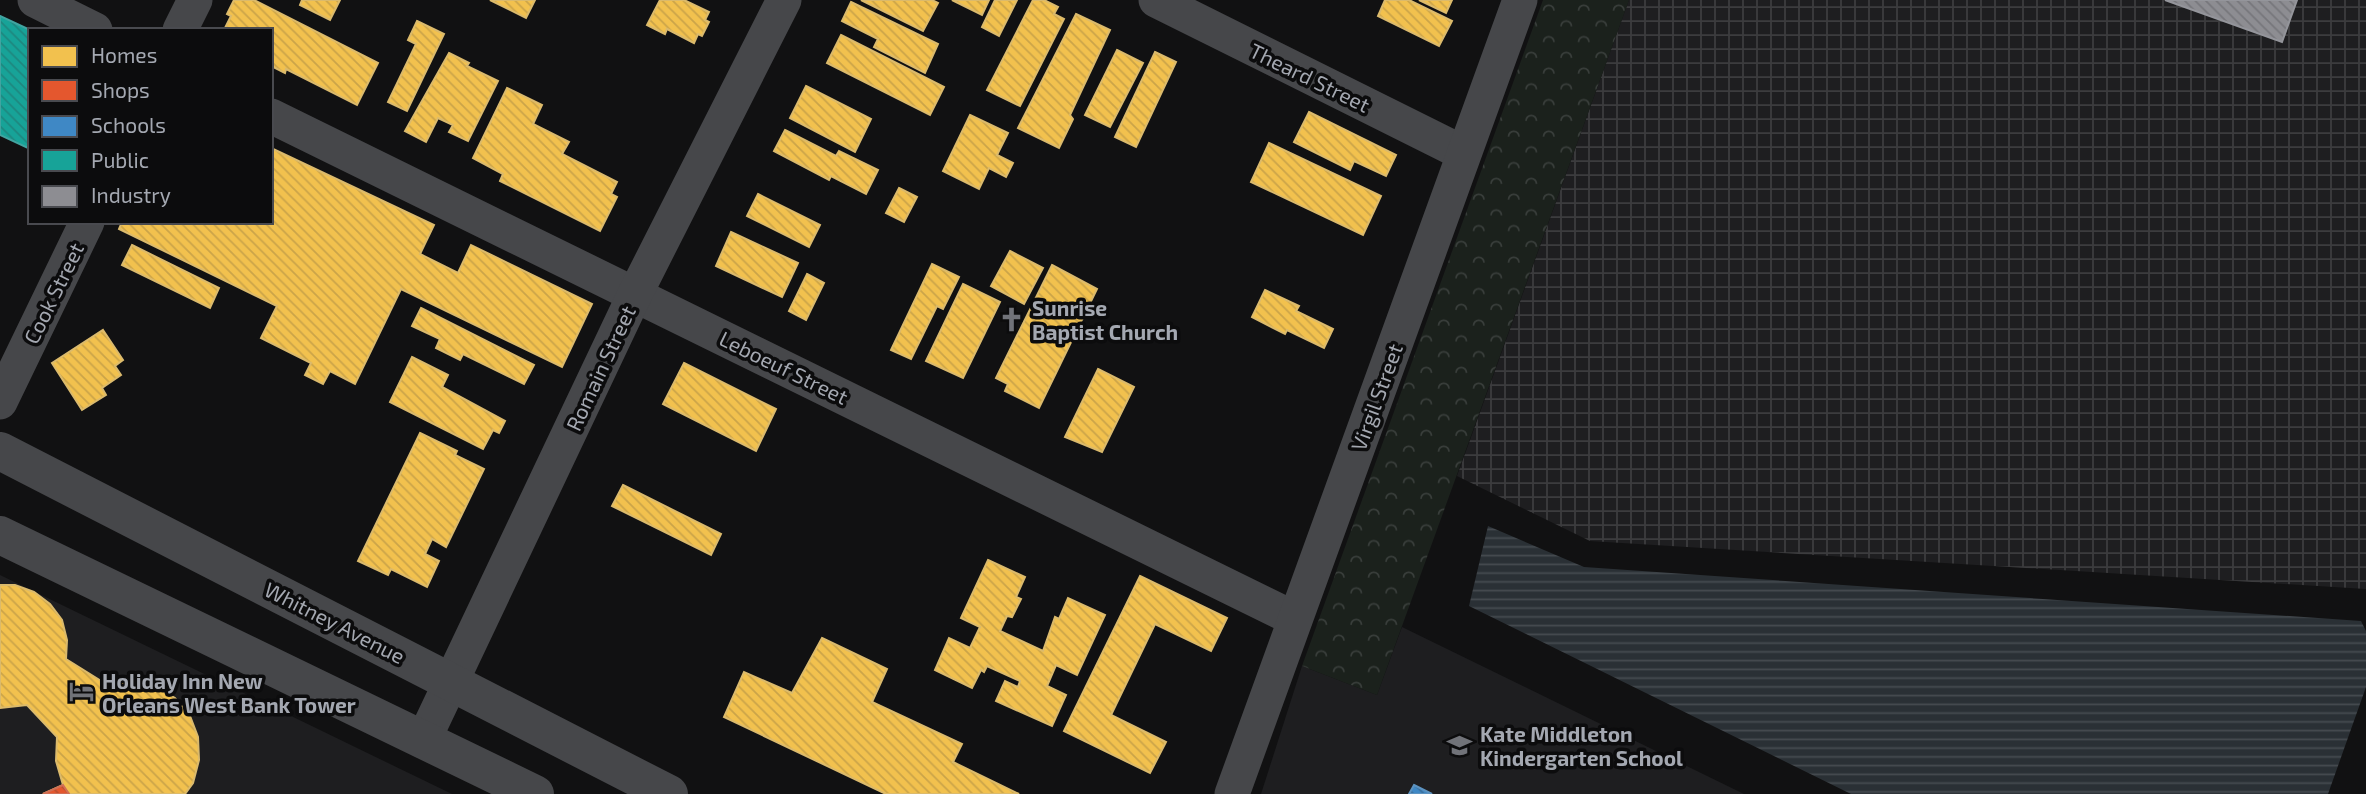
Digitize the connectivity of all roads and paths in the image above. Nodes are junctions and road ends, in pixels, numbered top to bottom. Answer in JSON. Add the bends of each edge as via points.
{"nodes":[{"id":1,"x":34,"y":0,"type":"edge"},
{"id":2,"x":195,"y":0,"type":"edge"},
{"id":3,"x":784,"y":0,"type":"edge"},
{"id":4,"x":1156,"y":0,"type":"edge"},
{"id":5,"x":1520,"y":0,"type":"edge"},
{"id":6,"x":91,"y":28,"type":"edge"},
{"id":7,"x":181,"y":28,"type":"edge"},
{"id":8,"x":273,"y":117,"type":"edge"},
{"id":9,"x":1464,"y":153,"type":"junction"},
{"id":10,"x":86,"y":224,"type":"edge"},
{"id":11,"x":635,"y":294,"type":"junction"},
{"id":12,"x":0,"y":402,"type":"edge"},
{"id":13,"x":0,"y":451,"type":"edge"},
{"id":14,"x":0,"y":535,"type":"edge"},
{"id":15,"x":1296,"y":619,"type":"junction"},
{"id":16,"x":451,"y":682,"type":"junction"},
{"id":17,"x":424,"y":741,"type":"junction"},
{"id":18,"x":535,"y":794,"type":"edge"},
{"id":19,"x":669,"y":794,"type":"edge"},
{"id":20,"x":1232,"y":794,"type":"edge"}],
"edges":[{"from":1,"to":6,"type":"street"},
{"from":2,"to":7,"type":"street"},
{"from":3,"to":11,"type":"street","name":"Romain Street"},
{"from":4,"to":9,"type":"street","name":"Theard Street"},
{"from":5,"to":9,"type":"street","name":"Virgil Street"},
{"from":8,"to":11,"type":"street","name":"Leboeuf Street"},
{"from":9,"to":15,"type":"street","name":"Virgil Street"},
{"from":10,"to":12,"type":"street","name":"Cook Street"},
{"from":11,"to":15,"type":"street","name":"Leboeuf Street"},
{"from":11,"to":16,"type":"street","name":"Romain Street"},
{"from":13,"to":16,"type":"street","name":"Whitney Avenue"},
{"from":14,"to":17,"type":"street"},
{"from":15,"to":20,"type":"street","name":"Virgil Street"},
{"from":16,"to":17,"type":"street","name":"Romain Street"},
{"from":16,"to":19,"type":"street","name":"Whitney Avenue"},
{"from":17,"to":18,"type":"street"}]}
